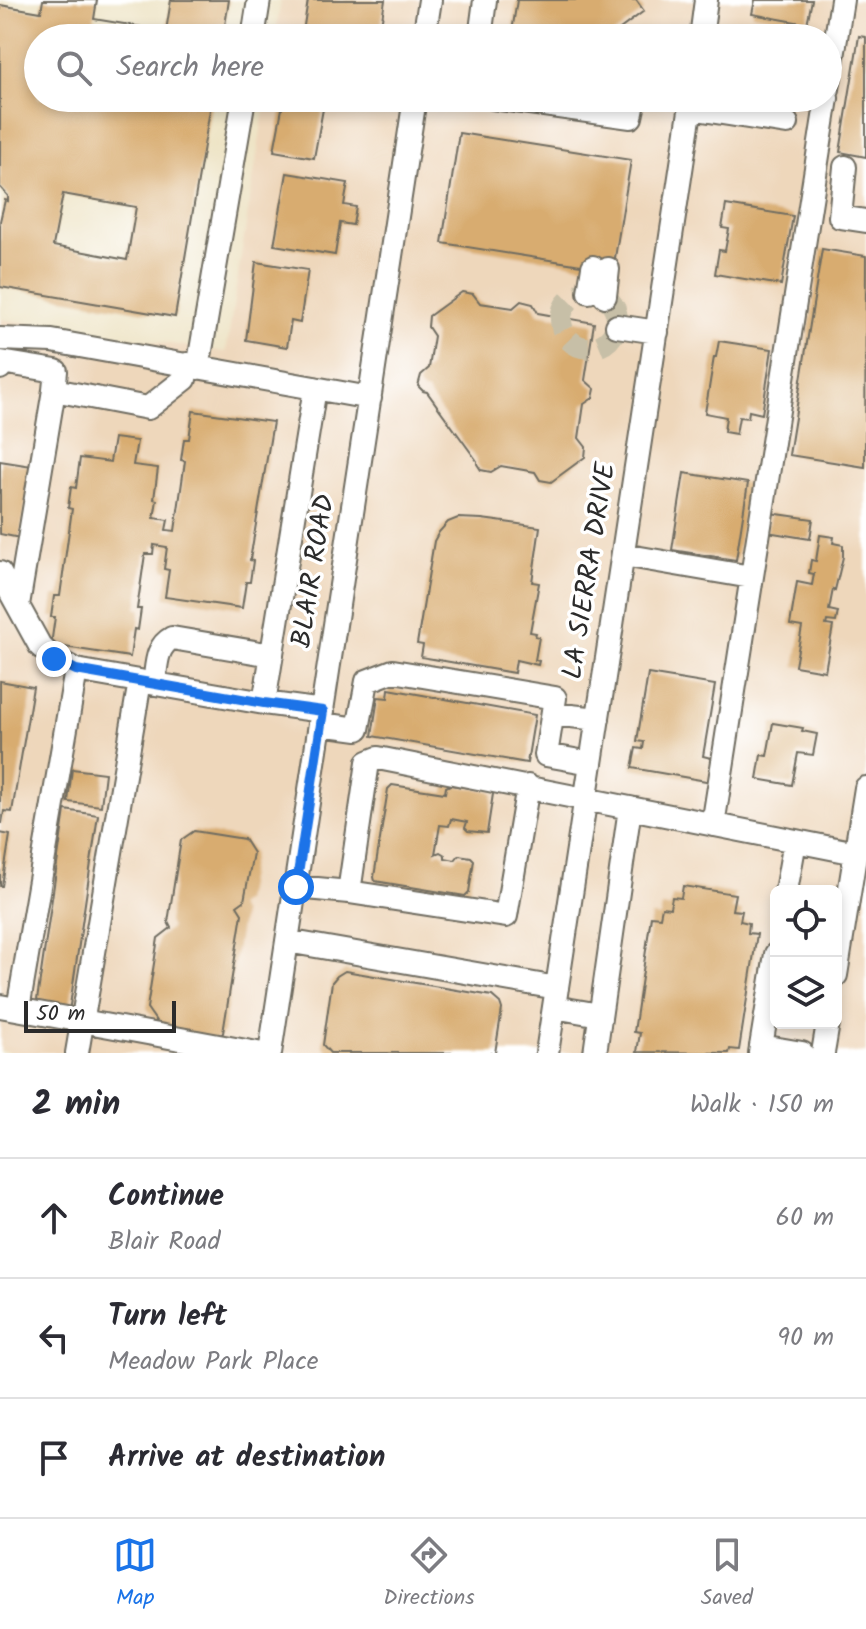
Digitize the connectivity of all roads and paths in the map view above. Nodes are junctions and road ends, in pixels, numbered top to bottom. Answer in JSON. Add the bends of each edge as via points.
{"nodes":[{"id":1,"x":259,"y":0,"type":"edge"},
{"id":2,"x":430,"y":0,"type":"edge"},
{"id":3,"x":485,"y":0,"type":"edge"},
{"id":4,"x":706,"y":0,"type":"edge"},
{"id":5,"x":842,"y":0,"type":"edge"},
{"id":6,"x":255,"y":24,"type":"edge"},
{"id":7,"x":426,"y":24,"type":"edge"},
{"id":8,"x":482,"y":24,"type":"edge"},
{"id":9,"x":703,"y":24,"type":"edge"},
{"id":10,"x":838,"y":24,"type":"edge"},
{"id":11,"x":235,"y":112,"type":"edge"},
{"id":12,"x":413,"y":112,"type":"edge"},
{"id":13,"x":595,"y":112,"type":"edge"},
{"id":14,"x":632,"y":112,"type":"edge"},
{"id":15,"x":690,"y":112,"type":"edge"},
{"id":16,"x":734,"y":112,"type":"edge"},
{"id":17,"x":825,"y":112,"type":"edge"},
{"id":18,"x":787,"y":123,"type":"dead end"},
{"id":19,"x":845,"y":167,"type":"dead end"},
{"id":20,"x":866,"y":221,"type":"edge"},
{"id":21,"x":600,"y":268,"type":"dead end"},
{"id":22,"x":597,"y":294,"type":"dead end"},
{"id":23,"x":617,"y":326,"type":"tunnel mouth"},
{"id":24,"x":657,"y":332,"type":"junction"},
{"id":25,"x":0,"y":339,"type":"edge"},
{"id":26,"x":193,"y":366,"type":"junction"},
{"id":27,"x":0,"y":368,"type":"edge"},
{"id":28,"x":315,"y":388,"type":"junction"},
{"id":29,"x":54,"y":390,"type":"junction"},
{"id":30,"x":370,"y":398,"type":"junction"},
{"id":31,"x":623,"y":555,"type":"junction"},
{"id":32,"x":0,"y":573,"type":"edge"},
{"id":33,"x":751,"y":577,"type":"junction"},
{"id":34,"x":18,"y":605,"type":"junction"},
{"id":35,"x":272,"y":655,"type":"junction"},
{"id":36,"x":76,"y":670,"type":"junction"},
{"id":37,"x":328,"y":675,"type":"junction"},
{"id":38,"x":367,"y":681,"type":"junction"},
{"id":39,"x":147,"y":682,"type":"junction"},
{"id":40,"x":264,"y":703,"type":"junction"},
{"id":41,"x":553,"y":714,"type":"junction"},
{"id":42,"x":322,"y":718,"type":"junction"},
{"id":43,"x":598,"y":719,"type":"junction"},
{"id":44,"x":591,"y":763,"type":"junction"},
{"id":45,"x":528,"y":786,"type":"junction"},
{"id":46,"x":866,"y":788,"type":"edge"},
{"id":47,"x":586,"y":799,"type":"junction"},
{"id":48,"x":630,"y":808,"type":"junction"},
{"id":49,"x":713,"y":825,"type":"junction"},
{"id":50,"x":795,"y":841,"type":"junction"},
{"id":51,"x":856,"y":853,"type":"junction"},
{"id":52,"x":787,"y":885,"type":"edge"},
{"id":53,"x":296,"y":887,"type":"junction"},
{"id":54,"x":349,"y":892,"type":"junction"},
{"id":55,"x":287,"y":941,"type":"junction"},
{"id":56,"x":776,"y":957,"type":"edge"},
{"id":57,"x":839,"y":957,"type":"edge"},
{"id":58,"x":556,"y":998,"type":"junction"},
{"id":59,"x":9,"y":1007,"type":"edge"},
{"id":60,"x":600,"y":1015,"type":"junction"},
{"id":61,"x":83,"y":1021,"type":"junction"},
{"id":62,"x":827,"y":1029,"type":"edge"},
{"id":63,"x":760,"y":1050,"type":"edge"},
{"id":64,"x":77,"y":1053,"type":"edge"},
{"id":65,"x":257,"y":1053,"type":"edge"},
{"id":66,"x":270,"y":1053,"type":"edge"},
{"id":67,"x":547,"y":1053,"type":"edge"},
{"id":68,"x":595,"y":1053,"type":"edge"},
{"id":69,"x":802,"y":1053,"type":"edge"},
{"id":70,"x":823,"y":1053,"type":"edge"}],
"edges":[{"from":1,"to":6,"type":"street"},
{"from":2,"to":7,"type":"street"},
{"from":3,"to":8,"type":"street"},
{"from":4,"to":9,"type":"street"},
{"from":5,"to":10,"type":"street"},
{"from":11,"to":26,"type":"street"},
{"from":12,"to":30,"type":"street","name":"BLAIR ROAD"},
{"from":13,"to":14,"type":"street","via":[[631,117]]},
{"from":15,"to":24,"type":"street","name":"LA SIERRA DRIVE"},
{"from":16,"to":18,"type":"street"},
{"from":17,"to":33,"type":"street"},
{"from":19,"to":20,"type":"street","via":[[840,217]]},
{"from":21,"to":22,"type":"street"},
{"from":23,"to":24,"type":"street"},
{"from":24,"to":31,"type":"street","name":"LA SIERRA DRIVE"},
{"from":25,"to":26,"type":"street","via":[[52,341]]},
{"from":26,"to":28,"type":"street"},
{"from":26,"to":29,"type":"street","via":[[185,379],[148,408]]},
{"from":27,"to":29,"type":"street","via":[[1,362],[56,371]]},
{"from":28,"to":30,"type":"street"},
{"from":28,"to":35,"type":"street"},
{"from":29,"to":34,"type":"street"},
{"from":30,"to":37,"type":"street","name":"BLAIR ROAD"},
{"from":31,"to":33,"type":"street"},
{"from":31,"to":43,"type":"street","name":"LA SIERRA DRIVE"},
{"from":32,"to":34,"type":"street"},
{"from":33,"to":49,"type":"street"},
{"from":34,"to":36,"type":"street","via":[[40,646]]},
{"from":35,"to":39,"type":"street","via":[[172,638],[161,648]]},
{"from":35,"to":40,"type":"street"},
{"from":36,"to":39,"type":"street"},
{"from":36,"to":59,"type":"street"},
{"from":37,"to":38,"type":"street"},
{"from":37,"to":42,"type":"street","name":"BLAIR ROAD"},
{"from":38,"to":41,"type":"street","via":[[393,671],[555,698]]},
{"from":38,"to":42,"type":"street","via":[[358,729]]},
{"from":39,"to":40,"type":"street"},
{"from":39,"to":61,"type":"street"},
{"from":40,"to":42,"type":"street"},
{"from":41,"to":43,"type":"street"},
{"from":41,"to":44,"type":"street","via":[[546,755]]},
{"from":42,"to":53,"type":"street","name":"BLAIR ROAD"},
{"from":43,"to":44,"type":"street","name":"LA SIERRA DRIVE"},
{"from":44,"to":47,"type":"street","name":"LA SIERRA DRIVE"},
{"from":45,"to":47,"type":"street"},
{"from":45,"to":54,"type":"street","via":[[506,916]]},
{"from":45,"to":54,"type":"street","via":[[378,758],[368,762]]},
{"from":46,"to":51,"type":"street"},
{"from":47,"to":48,"type":"street"},
{"from":47,"to":58,"type":"street","name":"LA SIERRA DRIVE"},
{"from":48,"to":49,"type":"street"},
{"from":48,"to":60,"type":"street"},
{"from":49,"to":50,"type":"street"},
{"from":50,"to":51,"type":"street"},
{"from":50,"to":52,"type":"street"},
{"from":51,"to":57,"type":"street"},
{"from":53,"to":54,"type":"street"},
{"from":53,"to":55,"type":"street","name":"BLAIR ROAD"},
{"from":55,"to":58,"type":"street"},
{"from":55,"to":66,"type":"street","name":"BLAIR ROAD"},
{"from":56,"to":63,"type":"street"},
{"from":58,"to":60,"type":"street"},
{"from":58,"to":67,"type":"street","name":"LA SIERRA DRIVE"},
{"from":59,"to":61,"type":"street"},
{"from":60,"to":68,"type":"street"},
{"from":61,"to":64,"type":"street"},
{"from":61,"to":65,"type":"street"},
{"from":62,"to":70,"type":"street"},
{"from":63,"to":69,"type":"street"}]}
